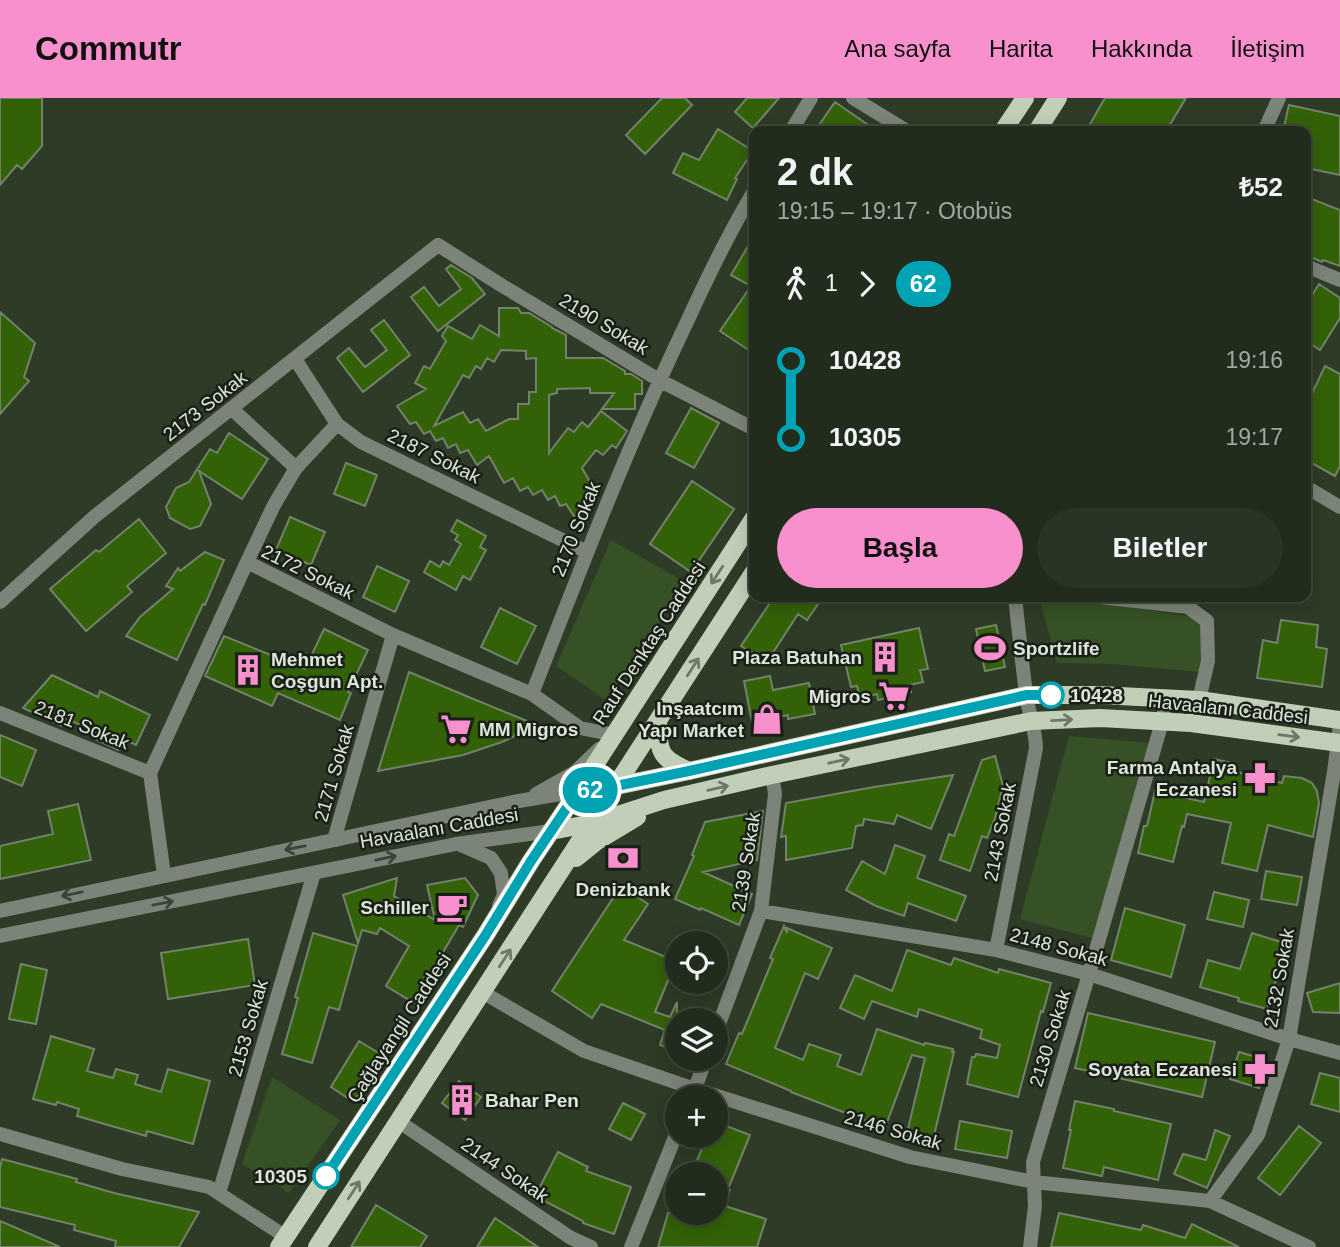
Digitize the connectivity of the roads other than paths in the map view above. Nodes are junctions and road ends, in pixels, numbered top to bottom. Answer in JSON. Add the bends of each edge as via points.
{"nodes":[{"id":1,"x":811,"y":98,"type":"edge"},
{"id":2,"x":853,"y":98,"type":"edge"},
{"id":3,"x":1025,"y":98,"type":"edge"},
{"id":4,"x":1058,"y":98,"type":"edge"},
{"id":5,"x":1279,"y":98,"type":"edge"},
{"id":6,"x":794,"y":126,"type":"edge"},
{"id":7,"x":899,"y":126,"type":"edge"},
{"id":8,"x":1006,"y":126,"type":"edge"},
{"id":9,"x":1040,"y":126,"type":"edge"},
{"id":10,"x":1266,"y":126,"type":"edge"},
{"id":11,"x":749,"y":199,"type":"edge"},
{"id":12,"x":438,"y":245,"type":"joint"},
{"id":13,"x":1311,"y":268,"type":"edge"},
{"id":14,"x":1340,"y":280,"type":"edge"},
{"id":15,"x":295,"y":359,"type":"junction"},
{"id":16,"x":659,"y":380,"type":"junction"},
{"id":17,"x":232,"y":409,"type":"junction"},
{"id":18,"x":337,"y":424,"type":"junction"},
{"id":19,"x":749,"y":426,"type":"edge"},
{"id":20,"x":296,"y":468,"type":"junction"},
{"id":21,"x":1311,"y":490,"type":"edge"},
{"id":22,"x":1340,"y":507,"type":"edge"},
{"id":23,"x":749,"y":526,"type":"edge"},
{"id":24,"x":587,"y":552,"type":"junction"},
{"id":25,"x":247,"y":562,"type":"junction"},
{"id":26,"x":749,"y":580,"type":"edge"},
{"id":27,"x":0,"y":602,"type":"edge"},
{"id":28,"x":1016,"y":602,"type":"edge"},
{"id":29,"x":1144,"y":602,"type":"edge"},
{"id":30,"x":393,"y":635,"type":"junction"},
{"id":31,"x":532,"y":694,"type":"junction"},
{"id":32,"x":1027,"y":695,"type":"junction"},
{"id":33,"x":1167,"y":698,"type":"junction"},
{"id":34,"x":1199,"y":700,"type":"junction"},
{"id":35,"x":0,"y":713,"type":"edge"},
{"id":36,"x":1031,"y":721,"type":"junction"},
{"id":37,"x":658,"y":722,"type":"junction"},
{"id":38,"x":1162,"y":722,"type":"junction"},
{"id":39,"x":1339,"y":733,"type":"edge"},
{"id":40,"x":613,"y":735,"type":"junction"},
{"id":41,"x":689,"y":771,"type":"junction"},
{"id":42,"x":150,"y":774,"type":"junction"},
{"id":43,"x":772,"y":775,"type":"junction"},
{"id":44,"x":616,"y":786,"type":"junction"},
{"id":45,"x":578,"y":791,"type":"junction"},
{"id":46,"x":525,"y":800,"type":"junction"},
{"id":47,"x":663,"y":800,"type":"junction"},
{"id":48,"x":593,"y":823,"type":"junction"},
{"id":49,"x":551,"y":831,"type":"junction"},
{"id":50,"x":334,"y":840,"type":"junction"},
{"id":51,"x":456,"y":844,"type":"junction"},
{"id":52,"x":562,"y":870,"type":"junction"},
{"id":53,"x":314,"y":873,"type":"junction"},
{"id":54,"x":164,"y":875,"type":"junction"},
{"id":55,"x":0,"y":911,"type":"edge"},
{"id":56,"x":761,"y":911,"type":"junction"},
{"id":57,"x":0,"y":936,"type":"edge"},
{"id":58,"x":485,"y":936,"type":"junction"},
{"id":59,"x":996,"y":950,"type":"junction"},
{"id":60,"x":1090,"y":974,"type":"junction"},
{"id":61,"x":482,"y":992,"type":"junction"},
{"id":62,"x":725,"y":1008,"type":"edge"},
{"id":63,"x":1289,"y":1038,"type":"junction"},
{"id":64,"x":1340,"y":1053,"type":"edge"},
{"id":65,"x":672,"y":1085,"type":"edge"},
{"id":66,"x":728,"y":1103,"type":"edge"},
{"id":67,"x":398,"y":1121,"type":"junction"},
{"id":68,"x":0,"y":1134,"type":"edge"},
{"id":69,"x":671,"y":1148,"type":"edge"},
{"id":70,"x":1034,"y":1182,"type":"junction"},
{"id":71,"x":219,"y":1194,"type":"junction"},
{"id":72,"x":1210,"y":1201,"type":"junction"},
{"id":73,"x":283,"y":1242,"type":"edge"},
{"id":74,"x":569,"y":1242,"type":"edge"},
{"id":75,"x":1307,"y":1246,"type":"edge"},
{"id":76,"x":317,"y":1247,"type":"edge"},
{"id":77,"x":592,"y":1247,"type":"edge"},
{"id":78,"x":631,"y":1247,"type":"edge"},
{"id":79,"x":1030,"y":1247,"type":"edge"}],
"edges":[{"from":1,"to":6,"type":"street"},
{"from":2,"to":7,"type":"street"},
{"from":3,"to":8,"type":"main road"},
{"from":4,"to":9,"type":"main road"},
{"from":5,"to":10,"type":"street"},
{"from":11,"to":16,"type":"street","name":"2170 Sokak"},
{"from":12,"to":15,"type":"street","name":"2173 Sokak"},
{"from":12,"to":16,"type":"street","name":"2190 Sokak"},
{"from":13,"to":14,"type":"street"},
{"from":15,"to":17,"type":"street","name":"2173 Sokak"},
{"from":15,"to":18,"type":"street","name":"2187 Sokak"},
{"from":16,"to":19,"type":"street","name":"2190 Sokak"},
{"from":16,"to":24,"type":"street","name":"2170 Sokak"},
{"from":17,"to":20,"type":"street"},
{"from":17,"to":27,"type":"street","name":"2173 Sokak","via":[[93,517]]},
{"from":18,"to":20,"type":"street"},
{"from":18,"to":24,"type":"street","name":"2187 Sokak","via":[[361,442]]},
{"from":20,"to":25,"type":"street"},
{"from":21,"to":22,"type":"street"},
{"from":23,"to":40,"type":"main road","name":"Rauf Denktaş Caddesi","one_way":true},
{"from":24,"to":31,"type":"street","name":"2170 Sokak"},
{"from":25,"to":30,"type":"street","name":"2172 Sokak"},
{"from":25,"to":42,"type":"street","name":"2172 Sokak"},
{"from":37,"to":26,"type":"main road","one_way":true},
{"from":28,"to":32,"type":"street","name":"2143 Sokak"},
{"from":29,"to":34,"type":"street","via":[[1188,607],[1207,621],[1208,661]]},
{"from":30,"to":31,"type":"street","name":"2172 Sokak"},
{"from":30,"to":50,"type":"street","name":"2171 Sokak"},
{"from":31,"to":40,"type":"street","name":"2172 Sokak","via":[[580,728]]},
{"from":32,"to":33,"type":"main road","name":"Havaalanı Caddesi"},
{"from":32,"to":36,"type":"street","name":"2143 Sokak"},
{"from":32,"to":41,"type":"main road","name":"Havaalanı Caddesi"},
{"from":33,"to":34,"type":"main road","name":"Havaalanı Caddesi"},
{"from":33,"to":38,"type":"street","name":"2130 Sokak"},
{"from":34,"to":39,"type":"main road","name":"Havaalanı Caddesi"},
{"from":35,"to":42,"type":"street","name":"2181 Sokak"},
{"from":36,"to":38,"type":"main road","name":"Havaalanı Caddesi","one_way":true,"via":[[1100,718]]},
{"from":43,"to":36,"type":"main road","name":"Havaalanı Caddesi","one_way":true},
{"from":36,"to":59,"type":"street","name":"2143 Sokak","via":[[1037,748]]},
{"from":37,"to":41,"type":"main road","via":[[662,754]]},
{"from":37,"to":44,"type":"main road"},
{"from":38,"to":39,"type":"main road","name":"Havaalanı Caddesi","one_way":true},
{"from":38,"to":60,"type":"street","name":"2130 Sokak"},
{"from":39,"to":63,"type":"street","name":"2132 Sokak"},
{"from":40,"to":45,"type":"main road","name":"Rauf Denktaş Caddesi"},
{"from":40,"to":46,"type":"street","via":[[575,772]]},
{"from":41,"to":44,"type":"main road","name":"Havaalanı Caddesi"},
{"from":42,"to":54,"type":"street"},
{"from":47,"to":43,"type":"main road","name":"Havaalanı Caddesi","one_way":true},
{"from":43,"to":56,"type":"street","name":"2139 Sokak","via":[[775,794]]},
{"from":44,"to":45,"type":"main road","name":"Havaalanı Caddesi"},
{"from":44,"to":48,"type":"main road"},
{"from":45,"to":46,"type":"street","name":"Havaalanı Caddesi"},
{"from":45,"to":49,"type":"main road","name":"Rauf Denktaş Caddesi"},
{"from":46,"to":50,"type":"street","name":"Havaalanı Caddesi"},
{"from":47,"to":48,"type":"main road","name":"Havaalanı Caddesi"},
{"from":47,"to":52,"type":"main road","via":[[597,841]]},
{"from":48,"to":49,"type":"main road","name":"Havaalanı Caddesi"},
{"from":48,"to":52,"type":"main road"},
{"from":49,"to":51,"type":"street","name":"Havaalanı Caddesi"},
{"from":49,"to":58,"type":"main road","name":"Çağlayangil Caddesi"},
{"from":50,"to":54,"type":"street","name":"Havaalanı Caddesi","one_way":true},
{"from":53,"to":51,"type":"street","name":"Havaalanı Caddesi","one_way":true},
{"from":51,"to":58,"type":"street","via":[[491,858],[501,873],[504,895]]},
{"from":61,"to":52,"type":"main road","one_way":true},
{"from":57,"to":53,"type":"street","name":"Havaalanı Caddesi","one_way":true},
{"from":53,"to":71,"type":"street","name":"2153 Sokak"},
{"from":54,"to":55,"type":"street","name":"Havaalanı Caddesi","one_way":true},
{"from":56,"to":59,"type":"street","name":"2148 Sokak"},
{"from":56,"to":62,"type":"street","name":"2139 Sokak"},
{"from":58,"to":73,"type":"main road","name":"Çağlayangil Caddesi"},
{"from":59,"to":60,"type":"street","name":"2148 Sokak"},
{"from":60,"to":63,"type":"street","name":"2148 Sokak"},
{"from":60,"to":70,"type":"street","name":"2130 Sokak","via":[[1032,1162]]},
{"from":61,"to":65,"type":"street","name":"2146 Sokak","via":[[584,1051]]},
{"from":61,"to":67,"type":"main road"},
{"from":63,"to":64,"type":"street","name":"2148 Sokak"},
{"from":63,"to":72,"type":"street","name":"2132 Sokak","via":[[1258,1135]]},
{"from":66,"to":70,"type":"street","name":"2146 Sokak","via":[[910,1157]]},
{"from":67,"to":74,"type":"street","name":"2144 Sokak"},
{"from":76,"to":67,"type":"main road","one_way":true},
{"from":68,"to":71,"type":"street","via":[[122,1169],[209,1187]]},
{"from":69,"to":78,"type":"street"},
{"from":70,"to":72,"type":"street","name":"2146 Sokak"},
{"from":70,"to":79,"type":"street","name":"2130 Sokak"},
{"from":71,"to":73,"type":"street"},
{"from":72,"to":75,"type":"street","name":"2146 Sokak"},
{"from":74,"to":77,"type":"street","name":"2144 Sokak"}]}
